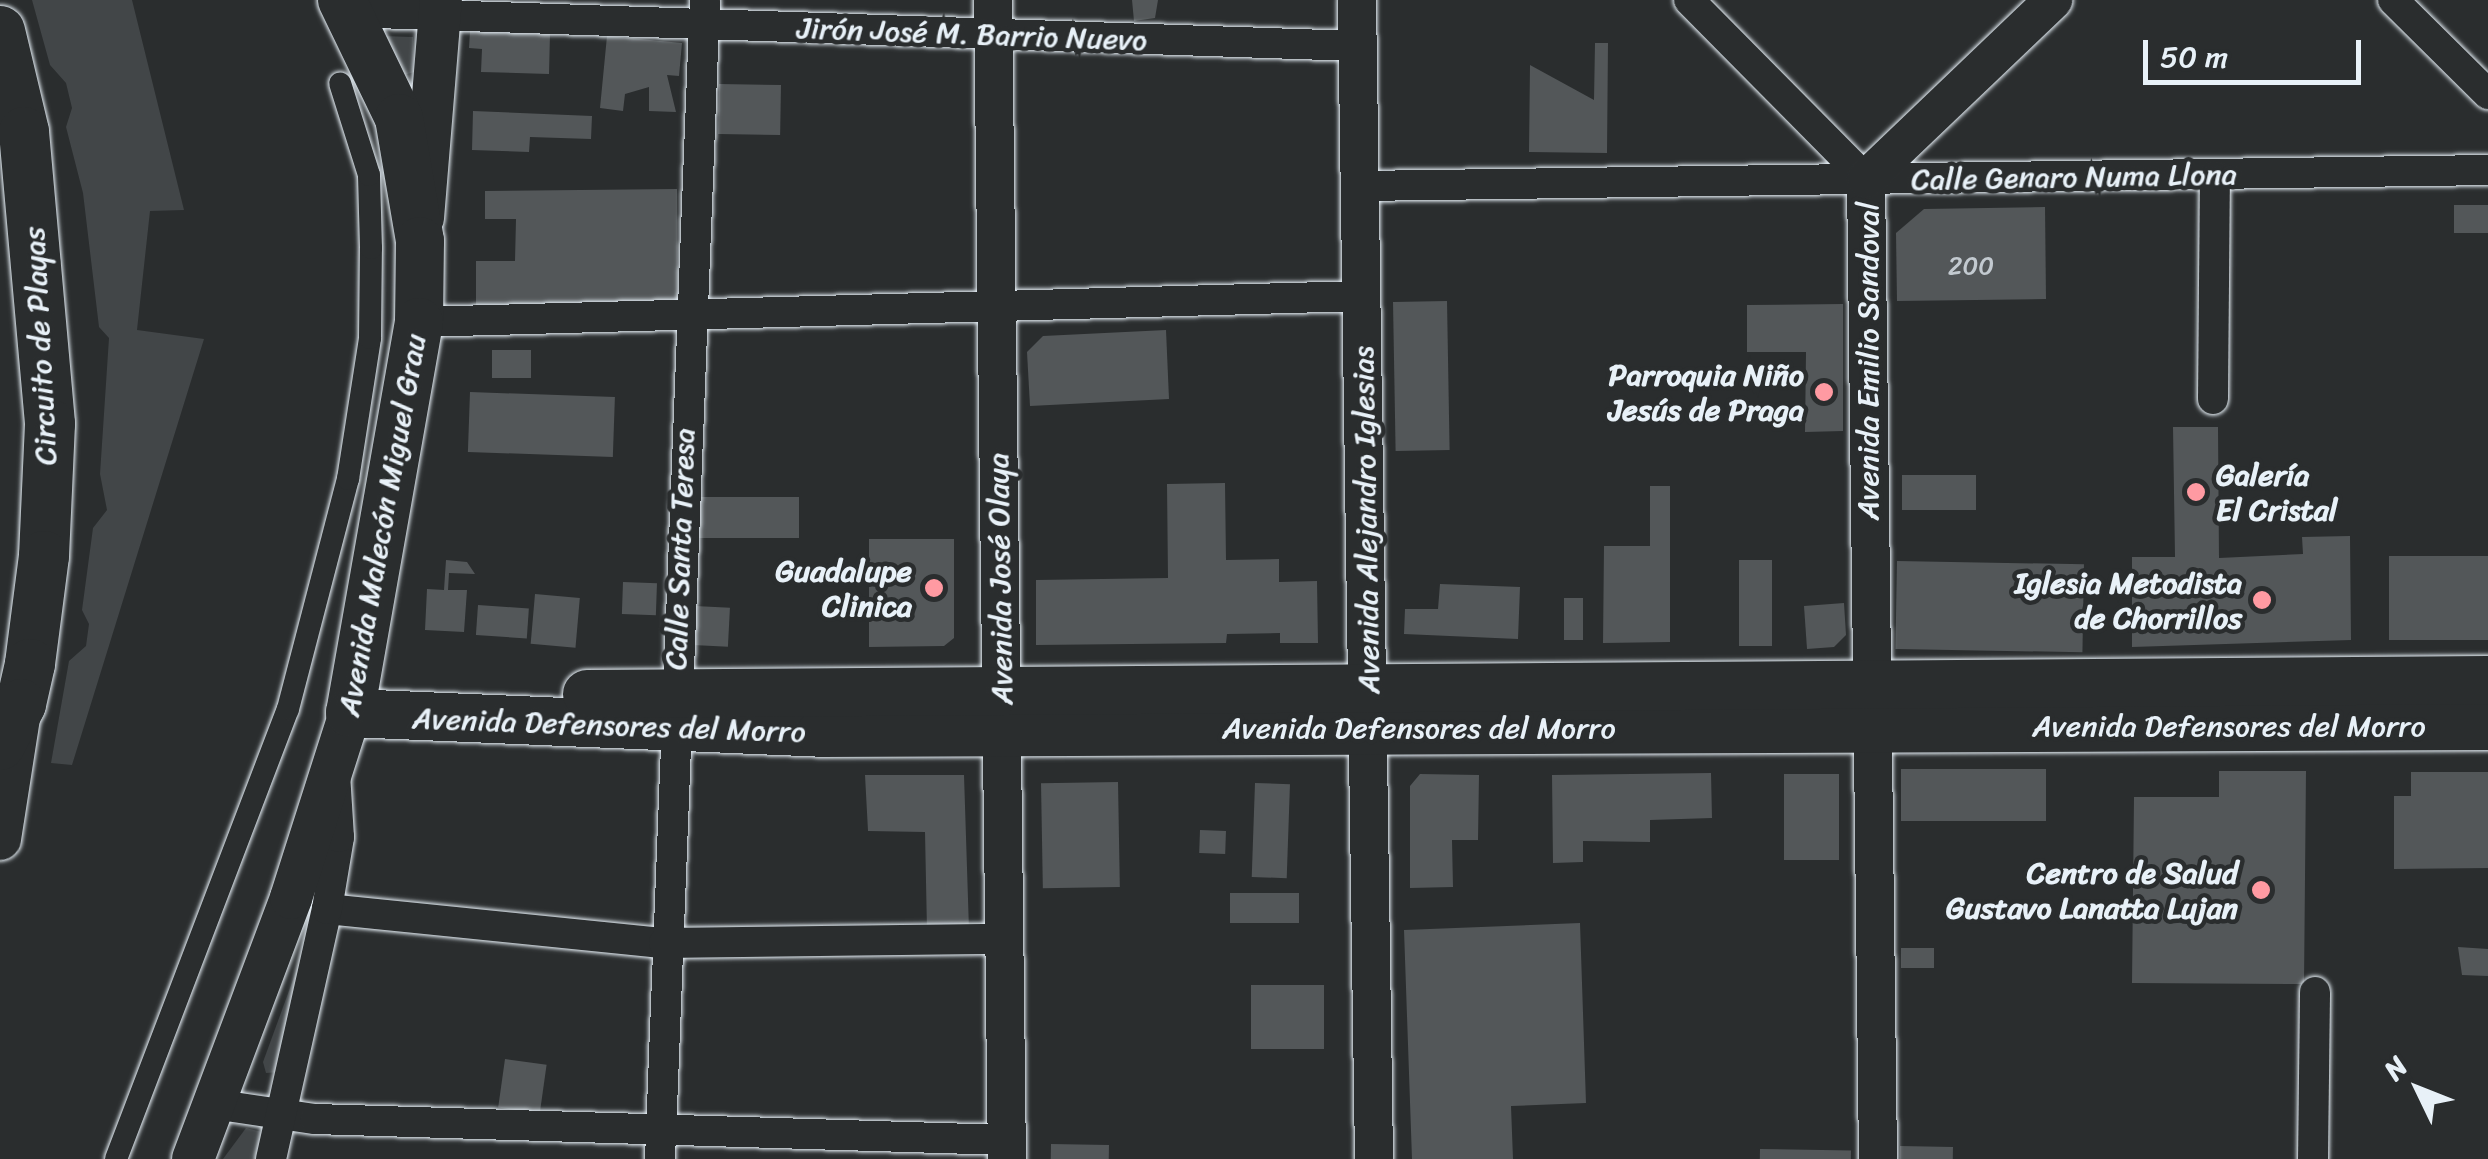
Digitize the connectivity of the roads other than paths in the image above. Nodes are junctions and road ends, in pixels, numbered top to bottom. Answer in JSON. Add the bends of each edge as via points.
{"nodes":[{"id":1,"x":1689,"y":0,"type":"edge"},
{"id":2,"x":2393,"y":0,"type":"edge"},
{"id":3,"x":1358,"y":1,"type":"edge"},
{"id":4,"x":2045,"y":2,"type":"edge"},
{"id":5,"x":345,"y":6,"type":"edge"},
{"id":6,"x":442,"y":6,"type":"edge"},
{"id":7,"x":705,"y":12,"type":"edge"},
{"id":8,"x":993,"y":18,"type":"edge"},
{"id":9,"x":0,"y":31,"type":"edge"},
{"id":10,"x":1358,"y":46,"type":"junction"},
{"id":11,"x":340,"y":83,"type":"dead end"},
{"id":12,"x":2488,"y":94,"type":"edge"},
{"id":13,"x":2488,"y":170,"type":"edge"},
{"id":14,"x":2215,"y":176,"type":"junction"},
{"id":15,"x":1866,"y":179,"type":"junction"},
{"id":16,"x":1360,"y":186,"type":"junction"},
{"id":17,"x":420,"y":241,"type":"junction"},
{"id":18,"x":1362,"y":296,"type":"junction"},
{"id":19,"x":996,"y":306,"type":"junction"},
{"id":20,"x":690,"y":314,"type":"junction"},
{"id":21,"x":419,"y":322,"type":"junction"},
{"id":22,"x":2213,"y":399,"type":"dead end"},
{"id":23,"x":2488,"y":680,"type":"edge"},
{"id":24,"x":353,"y":700,"type":"junction"},
{"id":25,"x":1870,"y":704,"type":"junction"},
{"id":26,"x":1370,"y":707,"type":"junction"},
{"id":27,"x":673,"y":712,"type":"junction"},
{"id":28,"x":1002,"y":712,"type":"junction"},
{"id":29,"x":11,"y":725,"type":"edge"},
{"id":30,"x":2488,"y":726,"type":"edge"},
{"id":31,"x":334,"y":765,"type":"junction"},
{"id":32,"x":0,"y":840,"type":"edge"},
{"id":33,"x":328,"y":909,"type":"junction"},
{"id":34,"x":1004,"y":939,"type":"junction"},
{"id":35,"x":664,"y":943,"type":"junction"},
{"id":36,"x":2315,"y":992,"type":"dead end"},
{"id":37,"x":213,"y":1104,"type":"junction"},
{"id":38,"x":282,"y":1116,"type":"junction"},
{"id":39,"x":660,"y":1145,"type":"edge"},
{"id":40,"x":1007,"y":1150,"type":"edge"},
{"id":41,"x":116,"y":1159,"type":"edge"},
{"id":42,"x":194,"y":1159,"type":"edge"},
{"id":43,"x":271,"y":1159,"type":"edge"},
{"id":44,"x":1374,"y":1159,"type":"edge"},
{"id":45,"x":1878,"y":1159,"type":"edge"},
{"id":46,"x":2313,"y":1159,"type":"edge"}],
"edges":[{"from":1,"to":15,"type":"street"},
{"from":2,"to":12,"type":"street"},
{"from":3,"to":10,"type":"street","name":"Avenida Alejandro Iglesias"},
{"from":4,"to":15,"type":"street","name":"Avenida Emilio Sandoval"},
{"from":5,"to":6,"type":"street","name":"Jirón José M. Barrio Nuevo"},
{"from":5,"to":17,"type":"main road","name":"Avenida Malecón Miguel Grau","via":[[399,118]]},
{"from":6,"to":7,"type":"street","name":"Jirón José M. Barrio Nuevo"},
{"from":6,"to":17,"type":"main road"},
{"from":7,"to":8,"type":"street","name":"Jirón José M. Barrio Nuevo"},
{"from":7,"to":20,"type":"street","name":"Calle Santa Teresa"},
{"from":8,"to":10,"type":"street","name":"Jirón José M. Barrio Nuevo"},
{"from":8,"to":19,"type":"street","name":"Avenida José Olaya"},
{"from":9,"to":29,"type":"highway","name":"Circuito de Playas","via":[[24,132],[50,424],[44,556]]},
{"from":10,"to":16,"type":"street","name":"Avenida Alejandro Iglesias"},
{"from":11,"to":41,"type":"street","via":[[369,175],[372,248],[370,338],[348,479],[288,709]]},
{"from":13,"to":14,"type":"street","name":"Calle Genaro Numa Llona"},
{"from":14,"to":15,"type":"street","name":"Calle Genaro Numa Llona"},
{"from":14,"to":22,"type":"street"},
{"from":15,"to":16,"type":"street","name":"Calle Genaro Numa Llona"},
{"from":15,"to":25,"type":"street","name":"Avenida Emilio Sandoval"},
{"from":16,"to":18,"type":"street","name":"Avenida Alejandro Iglesias"},
{"from":17,"to":21,"type":"main road","name":"Avenida Malecón Miguel Grau"},
{"from":18,"to":19,"type":"street"},
{"from":18,"to":26,"type":"street","name":"Avenida Alejandro Iglesias"},
{"from":19,"to":20,"type":"street"},
{"from":19,"to":28,"type":"street","name":"Avenida José Olaya"},
{"from":20,"to":21,"type":"street"},
{"from":20,"to":27,"type":"street","name":"Calle Santa Teresa"},
{"from":21,"to":24,"type":"main road","name":"Avenida Malecón Miguel Grau"},
{"from":23,"to":25,"type":"main road","name":"Avenida Defensores del Morro"},
{"from":24,"to":27,"type":"main road","name":"Avenida Defensores del Morro"},
{"from":24,"to":31,"type":"main road","name":"Avenida Malecón Miguel Grau"},
{"from":25,"to":26,"type":"main road","name":"Avenida Defensores del Morro"},
{"from":25,"to":30,"type":"main road","name":"Avenida Defensores del Morro"},
{"from":25,"to":45,"type":"street","name":"Avenida Emilio Sandoval"},
{"from":26,"to":28,"type":"main road","name":"Avenida Defensores del Morro"},
{"from":26,"to":44,"type":"street","name":"Avenida Alejandro Iglesias"},
{"from":27,"to":28,"type":"main road","name":"Avenida Defensores del Morro"},
{"from":27,"to":35,"type":"street","name":"Calle Santa Teresa"},
{"from":28,"to":34,"type":"street","name":"Avenida José Olaya"},
{"from":29,"to":32,"type":"main road","name":"Circuito de Playas"},
{"from":31,"to":33,"type":"street","via":[[340,836]]},
{"from":31,"to":37,"type":"main road","name":"Avenida Malecón Miguel Grau"},
{"from":33,"to":35,"type":"street"},
{"from":33,"to":38,"type":"street"},
{"from":34,"to":35,"type":"street"},
{"from":34,"to":40,"type":"street","name":"Avenida José Olaya"},
{"from":35,"to":39,"type":"street","name":"Calle Santa Teresa"},
{"from":36,"to":46,"type":"street"},
{"from":37,"to":38,"type":"street"},
{"from":37,"to":42,"type":"main road","name":"Avenida Malecón Miguel Grau"},
{"from":38,"to":39,"type":"street"},
{"from":38,"to":43,"type":"street"},
{"from":39,"to":40,"type":"street"}]}
